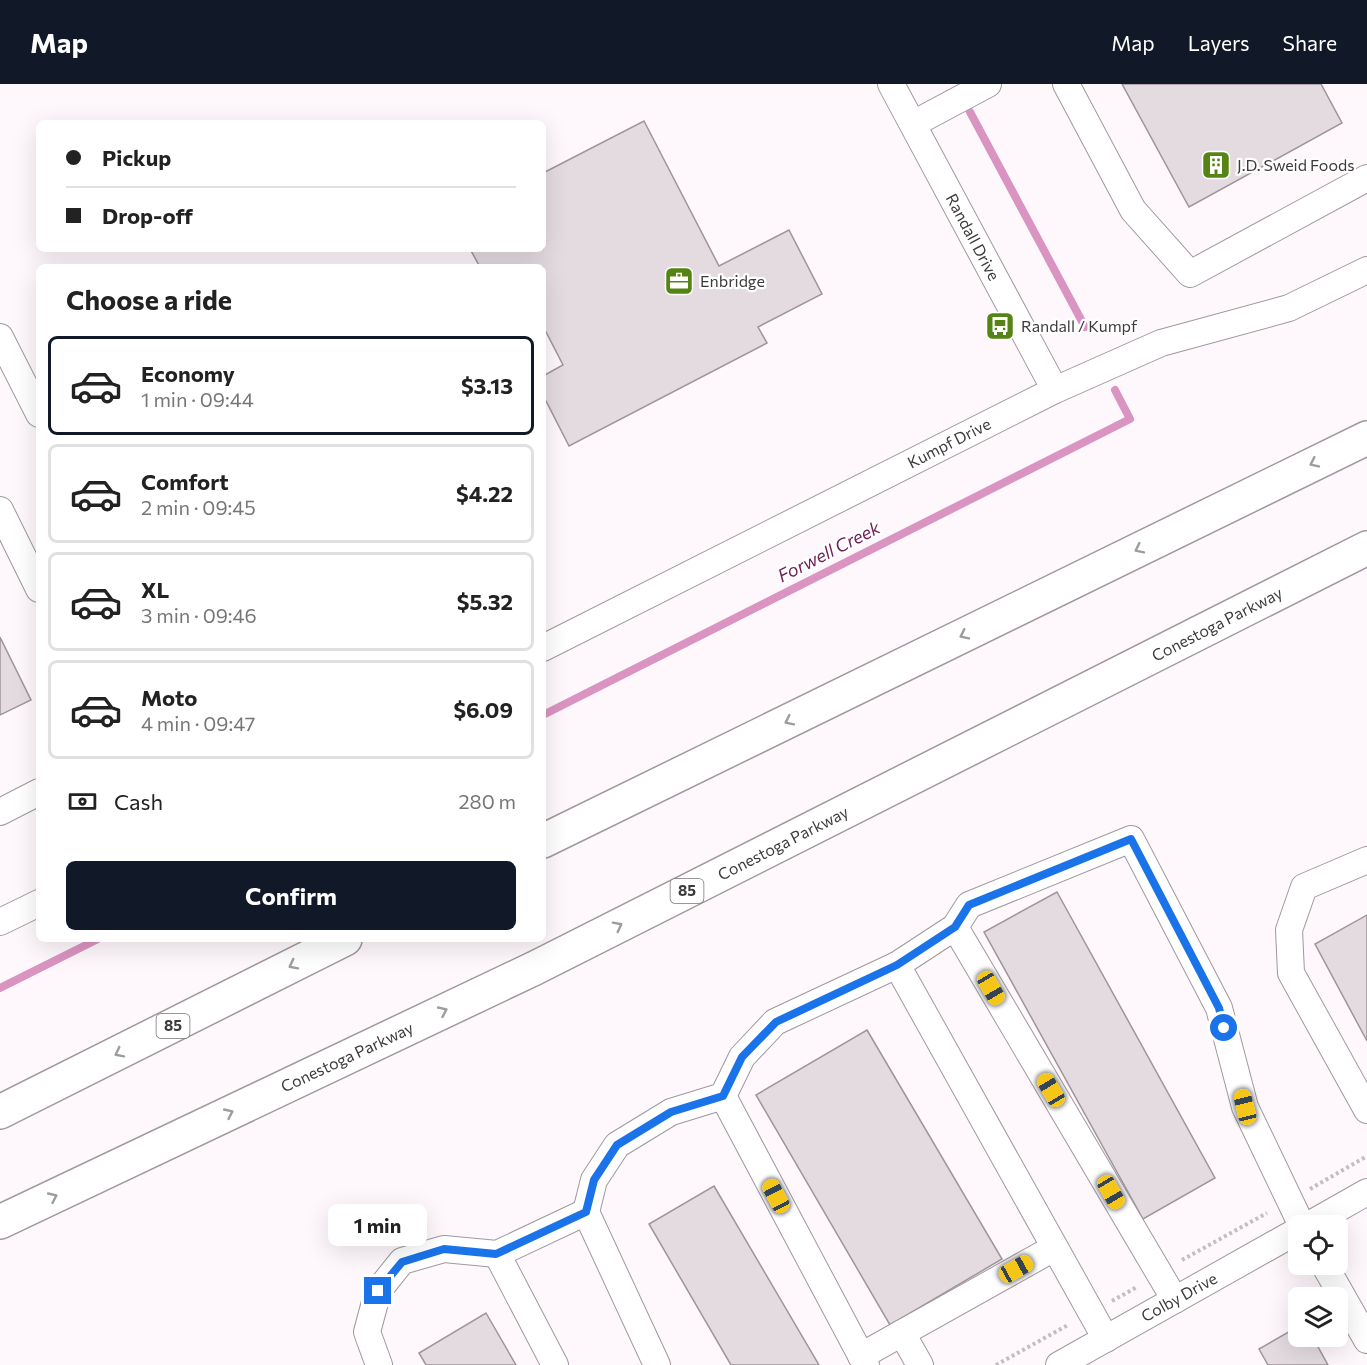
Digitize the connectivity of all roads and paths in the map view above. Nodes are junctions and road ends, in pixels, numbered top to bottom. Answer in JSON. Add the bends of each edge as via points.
{"nodes":[{"id":1,"x":891,"y":84,"type":"edge"},
{"id":2,"x":988,"y":84,"type":"edge"},
{"id":3,"x":1066,"y":84,"type":"edge"},
{"id":4,"x":913,"y":124,"type":"junction"},
{"id":5,"x":1367,"y":178,"type":"edge"},
{"id":6,"x":1367,"y":270,"type":"edge"},
{"id":7,"x":0,"y":337,"type":"edge"},
{"id":8,"x":6,"y":364,"type":"edge"},
{"id":9,"x":1055,"y":390,"type":"junction"},
{"id":10,"x":36,"y":409,"type":"edge"},
{"id":11,"x":1367,"y":438,"type":"edge"},
{"id":12,"x":0,"y":510,"type":"edge"},
{"id":13,"x":1367,"y":548,"type":"edge"},
{"id":14,"x":36,"y":583,"type":"edge"},
{"id":15,"x":546,"y":646,"type":"edge"},
{"id":16,"x":36,"y":794,"type":"edge"},
{"id":17,"x":0,"y":812,"type":"edge"},
{"id":18,"x":546,"y":840,"type":"edge"},
{"id":19,"x":1367,"y":860,"type":"edge"},
{"id":20,"x":36,"y":904,"type":"edge"},
{"id":21,"x":0,"y":922,"type":"edge"},
{"id":22,"x":955,"y":927,"type":"junction"},
{"id":23,"x":339,"y":942,"type":"edge"},
{"id":24,"x":897,"y":965,"type":"junction"},
{"id":25,"x":723,"y":1096,"type":"junction"},
{"id":26,"x":1367,"y":1110,"type":"edge"},
{"id":27,"x":0,"y":1112,"type":"edge"},
{"id":28,"x":1366,"y":1157,"type":"edge"},
{"id":29,"x":1304,"y":1192,"type":"dead end"},
{"id":30,"x":1367,"y":1192,"type":"edge"},
{"id":31,"x":1271,"y":1211,"type":"dead end"},
{"id":32,"x":586,"y":1212,"type":"junction"},
{"id":33,"x":1297,"y":1215,"type":"edge"},
{"id":34,"x":1326,"y":1215,"type":"edge"},
{"id":35,"x":0,"y":1222,"type":"edge"},
{"id":36,"x":1288,"y":1236,"type":"edge"},
{"id":37,"x":1054,"y":1248,"type":"junction"},
{"id":38,"x":496,"y":1254,"type":"junction"},
{"id":39,"x":1179,"y":1262,"type":"dead end"},
{"id":40,"x":1330,"y":1275,"type":"edge"},
{"id":41,"x":1147,"y":1281,"type":"dead end"},
{"id":42,"x":1174,"y":1300,"type":"junction"},
{"id":43,"x":1106,"y":1305,"type":"dead end"},
{"id":44,"x":1072,"y":1323,"type":"dead end"},
{"id":45,"x":902,"y":1333,"type":"junction"},
{"id":46,"x":1106,"y":1339,"type":"junction"},
{"id":47,"x":1367,"y":1340,"type":"edge"},
{"id":48,"x":863,"y":1360,"type":"edge"},
{"id":49,"x":379,"y":1365,"type":"edge"},
{"id":50,"x":555,"y":1365,"type":"edge"},
{"id":51,"x":657,"y":1365,"type":"edge"},
{"id":52,"x":920,"y":1365,"type":"edge"},
{"id":53,"x":996,"y":1365,"type":"edge"},
{"id":54,"x":1059,"y":1365,"type":"edge"}],
"edges":[{"from":1,"to":4,"type":"street","name":"Randall Drive"},
{"from":2,"to":4,"type":"street"},
{"from":3,"to":5,"type":"street","via":[[1133,210],[1190,274]]},
{"from":4,"to":9,"type":"street","name":"Randall Drive"},
{"from":6,"to":9,"type":"street","name":"Kumpf Drive","via":[[1289,308],[1161,343]]},
{"from":7,"to":8,"type":"street"},
{"from":8,"to":10,"type":"street"},
{"from":9,"to":15,"type":"street","name":"Kumpf Drive"},
{"from":11,"to":18,"type":"highway","one_way":true},
{"from":12,"to":14,"type":"street"},
{"from":35,"to":13,"type":"highway","name":"Conestoga Parkway","number":"85","one_way":true,"via":[[535,968]]},
{"from":16,"to":17,"type":"street"},
{"from":19,"to":26,"type":"street","via":[[1304,887],[1289,930],[1291,973]]},
{"from":20,"to":21,"type":"street"},
{"from":22,"to":24,"type":"street"},
{"from":22,"to":33,"type":"street","via":[[969,905],[1131,839],[1219,1008],[1245,1107]]},
{"from":22,"to":42,"type":"street"},
{"from":23,"to":27,"type":"highway","number":"85","one_way":true},
{"from":24,"to":25,"type":"street","via":[[776,1022],[742,1057]]},
{"from":24,"to":37,"type":"street"},
{"from":25,"to":32,"type":"street","via":[[671,1112],[617,1145],[594,1180]]},
{"from":25,"to":48,"type":"street"},
{"from":28,"to":29,"type":"path"},
{"from":30,"to":34,"type":"street"},
{"from":31,"to":39,"type":"path"},
{"from":32,"to":38,"type":"street"},
{"from":32,"to":51,"type":"street"},
{"from":36,"to":42,"type":"street","name":"Colby Drive"},
{"from":37,"to":45,"type":"street"},
{"from":37,"to":46,"type":"street"},
{"from":38,"to":49,"type":"street","via":[[444,1249],[402,1262],[378,1291],[367,1332]]},
{"from":38,"to":50,"type":"street"},
{"from":40,"to":47,"type":"street"},
{"from":41,"to":43,"type":"path"},
{"from":42,"to":46,"type":"street","name":"Colby Drive"},
{"from":44,"to":53,"type":"path"},
{"from":45,"to":48,"type":"street"},
{"from":45,"to":52,"type":"street"},
{"from":46,"to":54,"type":"street","name":"Colby Drive"}]}
